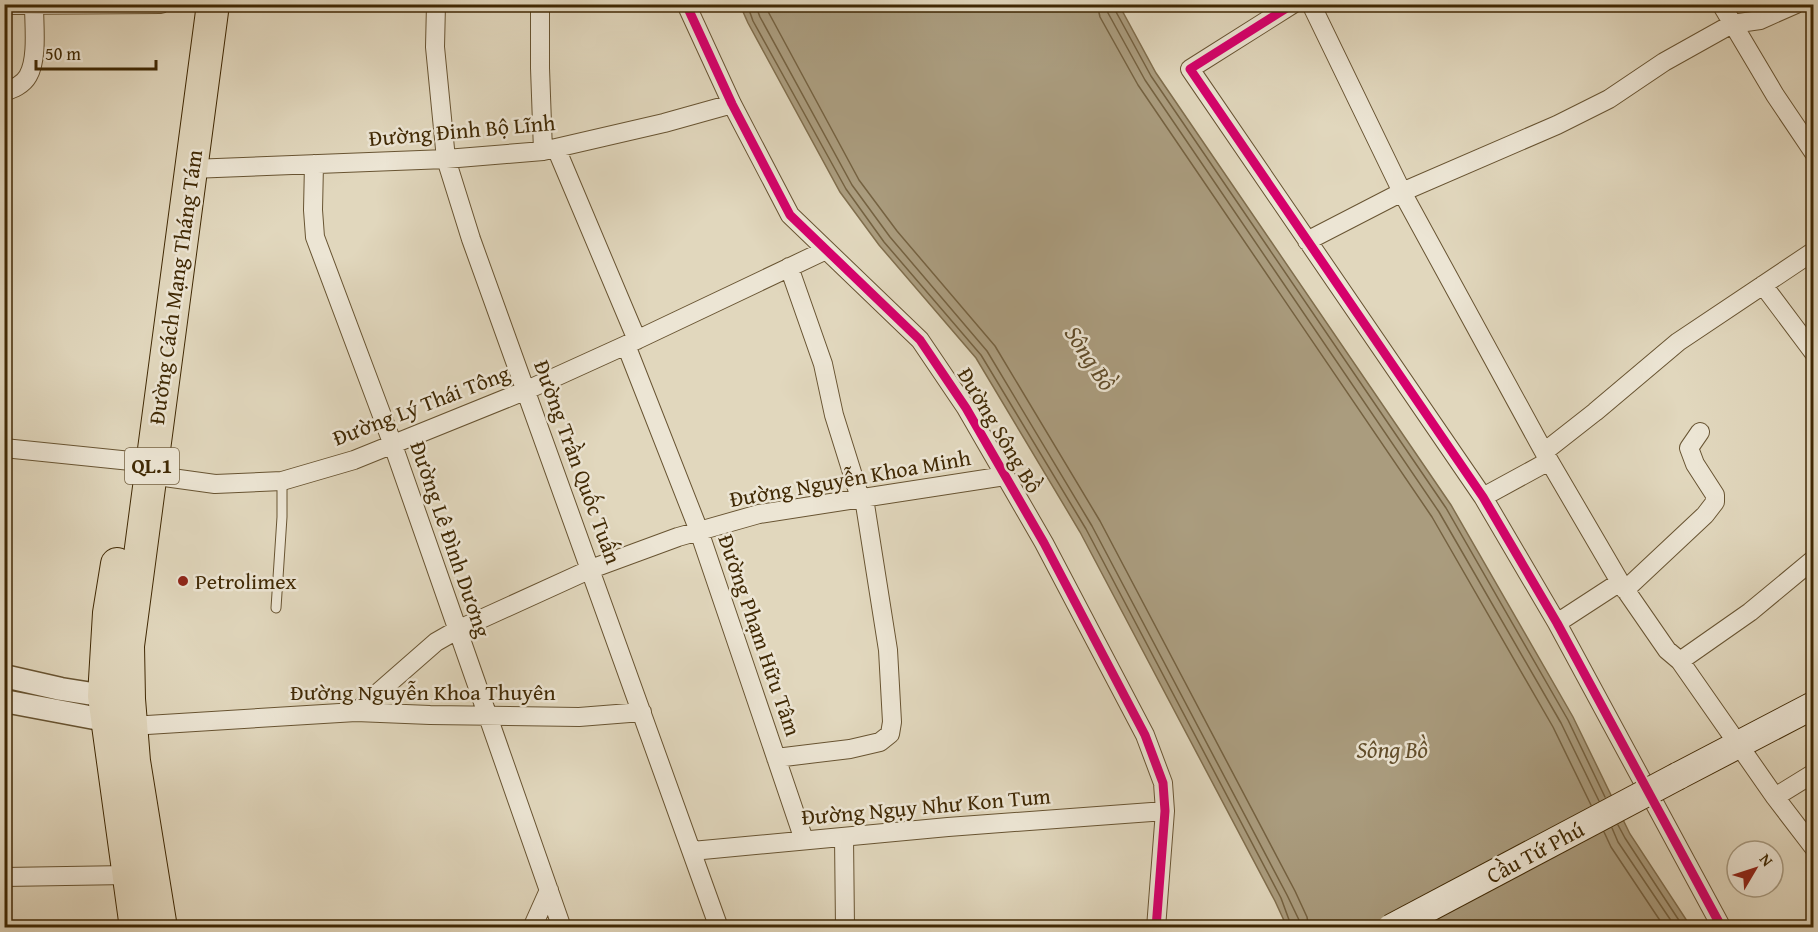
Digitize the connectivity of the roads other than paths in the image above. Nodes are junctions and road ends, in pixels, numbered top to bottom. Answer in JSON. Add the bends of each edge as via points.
{"nodes":[{"id":1,"x":161,"y":4,"type":"edge"},
{"id":2,"x":192,"y":4,"type":"edge"},
{"id":3,"x":213,"y":4,"type":"edge"},
{"id":4,"x":436,"y":4,"type":"edge"},
{"id":5,"x":540,"y":4,"type":"edge"},
{"id":6,"x":686,"y":4,"type":"edge"},
{"id":7,"x":1293,"y":4,"type":"edge"},
{"id":8,"x":1311,"y":4,"type":"edge"},
{"id":9,"x":1721,"y":4,"type":"edge"},
{"id":10,"x":1796,"y":4,"type":"edge"},
{"id":11,"x":4,"y":5,"type":"edge"},
{"id":12,"x":34,"y":5,"type":"edge"},
{"id":13,"x":42,"y":5,"type":"edge"},
{"id":14,"x":1732,"y":24,"type":"junction"},
{"id":15,"x":4,"y":92,"type":"edge"},
{"id":16,"x":732,"y":104,"type":"junction"},
{"id":17,"x":550,"y":150,"type":"junction"},
{"id":18,"x":1814,"y":153,"type":"edge"},
{"id":19,"x":446,"y":159,"type":"junction"},
{"id":20,"x":314,"y":164,"type":"junction"},
{"id":21,"x":191,"y":169,"type":"junction"},
{"id":22,"x":1402,"y":192,"type":"junction"},
{"id":23,"x":1307,"y":240,"type":"junction"},
{"id":24,"x":826,"y":250,"type":"junction"},
{"id":25,"x":1814,"y":251,"type":"edge"},
{"id":26,"x":789,"y":267,"type":"junction"},
{"id":27,"x":1763,"y":285,"type":"junction"},
{"id":28,"x":632,"y":343,"type":"junction"},
{"id":29,"x":1814,"y":353,"type":"edge"},
{"id":30,"x":526,"y":390,"type":"junction"},
{"id":31,"x":1700,"y":432,"type":"dead end"},
{"id":32,"x":393,"y":445,"type":"junction"},
{"id":33,"x":4,"y":448,"type":"edge"},
{"id":34,"x":1547,"y":456,"type":"junction"},
{"id":35,"x":141,"y":468,"type":"junction"},
{"id":36,"x":1005,"y":476,"type":"junction"},
{"id":37,"x":282,"y":481,"type":"junction"},
{"id":38,"x":1483,"y":497,"type":"junction"},
{"id":39,"x":862,"y":498,"type":"junction"},
{"id":40,"x":699,"y":531,"type":"junction"},
{"id":41,"x":1814,"y":559,"type":"edge"},
{"id":42,"x":591,"y":569,"type":"junction"},
{"id":43,"x":1623,"y":586,"type":"junction"},
{"id":44,"x":276,"y":608,"type":"dead end"},
{"id":45,"x":1557,"y":623,"type":"junction"},
{"id":46,"x":456,"y":630,"type":"junction"},
{"id":47,"x":1680,"y":661,"type":"junction"},
{"id":48,"x":4,"y":676,"type":"edge"},
{"id":49,"x":4,"y":700,"type":"edge"},
{"id":50,"x":1814,"y":705,"type":"edge"},
{"id":51,"x":118,"y":710,"type":"junction"},
{"id":52,"x":356,"y":712,"type":"junction"},
{"id":53,"x":642,"y":712,"type":"junction"},
{"id":54,"x":487,"y":716,"type":"junction"},
{"id":55,"x":1738,"y":744,"type":"junction"},
{"id":56,"x":776,"y":758,"type":"junction"},
{"id":57,"x":1814,"y":773,"type":"edge"},
{"id":58,"x":1775,"y":797,"type":"junction"},
{"id":59,"x":1165,"y":811,"type":"junction"},
{"id":60,"x":844,"y":837,"type":"junction"},
{"id":61,"x":804,"y":840,"type":"junction"},
{"id":62,"x":1814,"y":848,"type":"edge"},
{"id":63,"x":692,"y":851,"type":"junction"},
{"id":64,"x":128,"y":875,"type":"junction"},
{"id":65,"x":4,"y":878,"type":"edge"},
{"id":66,"x":549,"y":890,"type":"junction"},
{"id":67,"x":136,"y":927,"type":"edge"},
{"id":68,"x":160,"y":927,"type":"edge"},
{"id":69,"x":532,"y":927,"type":"edge"},
{"id":70,"x":562,"y":927,"type":"edge"},
{"id":71,"x":719,"y":927,"type":"edge"},
{"id":72,"x":845,"y":927,"type":"edge"},
{"id":73,"x":1156,"y":927,"type":"edge"},
{"id":74,"x":1391,"y":927,"type":"edge"},
{"id":75,"x":1722,"y":927,"type":"edge"}],
"edges":[{"from":1,"to":13,"type":"street"},
{"from":2,"to":35,"type":"highway","name":"Đường Cách Mạng Tháng Tám","number":"QL.1"},
{"from":3,"to":21,"type":"highway","name":"Đường Cách Mạng Tháng Tám","number":"QL.1"},
{"from":4,"to":19,"type":"street","name":"Đường Trần Quốc Tuấn","via":[[435,47]]},
{"from":5,"to":17,"type":"street","via":[[540,68]]},
{"from":6,"to":16,"type":"street","name":"Đường Sông Bồ"},
{"from":7,"to":23,"type":"street","via":[[1190,69]]},
{"from":8,"to":22,"type":"street"},
{"from":9,"to":14,"type":"street"},
{"from":10,"to":14,"type":"street","via":[[1760,20]]},
{"from":11,"to":12,"type":"street"},
{"from":12,"to":13,"type":"street"},
{"from":12,"to":15,"type":"street","via":[[34,47],[28,77]]},
{"from":14,"to":18,"type":"street"},
{"from":14,"to":22,"type":"street","via":[[1609,99]]},
{"from":16,"to":17,"type":"street","name":"Đường Đinh Bộ Lĩnh"},
{"from":16,"to":24,"type":"street","name":"Đường Sông Bồ","via":[[790,214]]},
{"from":17,"to":19,"type":"street","name":"Đường Đinh Bộ Lĩnh"},
{"from":17,"to":28,"type":"street","name":"Đường Phạm Hữu Tâm"},
{"from":19,"to":20,"type":"street","name":"Đường Đinh Bộ Lĩnh"},
{"from":19,"to":30,"type":"street","name":"Đường Trần Quốc Tuấn"},
{"from":20,"to":21,"type":"street","name":"Đường Đinh Bộ Lĩnh"},
{"from":20,"to":32,"type":"street","name":"Đường Lê Đình Dương","via":[[315,237]]},
{"from":21,"to":35,"type":"highway","name":"Đường Cách Mạng Tháng Tám","number":"QL.1"},
{"from":22,"to":23,"type":"street"},
{"from":22,"to":34,"type":"street"},
{"from":23,"to":38,"type":"street"},
{"from":24,"to":26,"type":"street","name":"Đường Lý Thái Tông"},
{"from":24,"to":36,"type":"street","name":"Đường Sông Bồ","via":[[921,340]]},
{"from":25,"to":27,"type":"street"},
{"from":26,"to":28,"type":"street","name":"Đường Lý Thái Tông"},
{"from":26,"to":39,"type":"street"},
{"from":27,"to":29,"type":"street"},
{"from":27,"to":34,"type":"street","via":[[1678,342]]},
{"from":28,"to":30,"type":"street","name":"Đường Lý Thái Tông"},
{"from":28,"to":40,"type":"street","name":"Đường Phạm Hữu Tâm"},
{"from":30,"to":32,"type":"street","name":"Đường Lý Thái Tông"},
{"from":30,"to":42,"type":"street","name":"Đường Trần Quốc Tuấn"},
{"from":31,"to":43,"type":"street","via":[[1689,448],[1715,495],[1715,502]]},
{"from":32,"to":37,"type":"street","name":"Đường Lý Thái Tông"},
{"from":32,"to":46,"type":"street","name":"Đường Lê Đình Dương"},
{"from":33,"to":35,"type":"street","name":"Đường Lý Thái Tông"},
{"from":34,"to":38,"type":"street"},
{"from":34,"to":43,"type":"street"},
{"from":35,"to":37,"type":"street","name":"Đường Lý Thái Tông","via":[[215,484]]},
{"from":35,"to":51,"type":"highway","name":"Đường Cách Mạng Tháng Tám","number":"QL.1","via":[[109,613]]},
{"from":36,"to":39,"type":"street","name":"Đường Nguyễn Khoa Minh"},
{"from":36,"to":59,"type":"street","name":"Đường Sông Bồ","via":[[1145,735],[1163,783]]},
{"from":37,"to":44,"type":"lane"},
{"from":38,"to":45,"type":"street"},
{"from":39,"to":40,"type":"street","name":"Đường Nguyễn Khoa Minh","via":[[759,514]]},
{"from":39,"to":56,"type":"street","via":[[888,650],[890,734],[880,742],[860,747]]},
{"from":40,"to":42,"type":"street","name":"Đường Nguyễn Khoa Minh"},
{"from":40,"to":56,"type":"street","name":"Đường Phạm Hữu Tâm"},
{"from":41,"to":47,"type":"street","via":[[1750,612]]},
{"from":42,"to":46,"type":"street","name":"Đường Nguyễn Khoa Minh"},
{"from":42,"to":53,"type":"street","name":"Đường Trần Quốc Tuấn"},
{"from":43,"to":45,"type":"street"},
{"from":43,"to":47,"type":"street","via":[[1667,650]]},
{"from":45,"to":75,"type":"street"},
{"from":46,"to":52,"type":"street","name":"Đường Nguyễn Khoa Minh","via":[[436,642]]},
{"from":46,"to":54,"type":"street","name":"Đường Lê Đình Dương"},
{"from":47,"to":55,"type":"street"},
{"from":48,"to":51,"type":"street","via":[[61,689]]},
{"from":49,"to":51,"type":"street"},
{"from":50,"to":55,"type":"main road","name":"Cầu Tứ Phú"},
{"from":51,"to":52,"type":"street","name":"Đường Nguyễn Khoa Thuyên"},
{"from":51,"to":64,"type":"highway","name":"Đường Cách Mạng Tháng Tám","number":"QL.1"},
{"from":51,"to":68,"type":"highway","name":"Đường Cách Mạng Tháng Tám","number":"QL.1","via":[[134,761]]},
{"from":52,"to":54,"type":"street","name":"Đường Nguyễn Khoa Thuyên"},
{"from":53,"to":54,"type":"street","name":"Đường Nguyễn Khoa Thuyên","via":[[579,717]]},
{"from":53,"to":63,"type":"street","name":"Đường Trần Quốc Tuấn"},
{"from":54,"to":66,"type":"street","name":"Đường Lê Đình Dương"},
{"from":55,"to":58,"type":"street"},
{"from":55,"to":74,"type":"main road","name":"Cầu Tứ Phú","bridge":true},
{"from":56,"to":61,"type":"street","name":"Đường Phạm Hữu Tâm"},
{"from":57,"to":58,"type":"street"},
{"from":58,"to":62,"type":"street"},
{"from":59,"to":60,"type":"street","name":"Đường Ngụy Như Kon Tum"},
{"from":59,"to":73,"type":"street","name":"Đường Sông Bồ"},
{"from":60,"to":61,"type":"street","name":"Đường Ngụy Như Kon Tum"},
{"from":60,"to":72,"type":"street"},
{"from":61,"to":63,"type":"street","name":"Đường Ngụy Như Kon Tum"},
{"from":63,"to":71,"type":"street","name":"Đường Trần Quốc Tuấn"},
{"from":64,"to":65,"type":"street"},
{"from":64,"to":67,"type":"highway","name":"Đường Cách Mạng Tháng Tám","number":"QL.1"},
{"from":66,"to":69,"type":"street"},
{"from":66,"to":70,"type":"street","name":"Đường Lê Đình Dương"}]}
